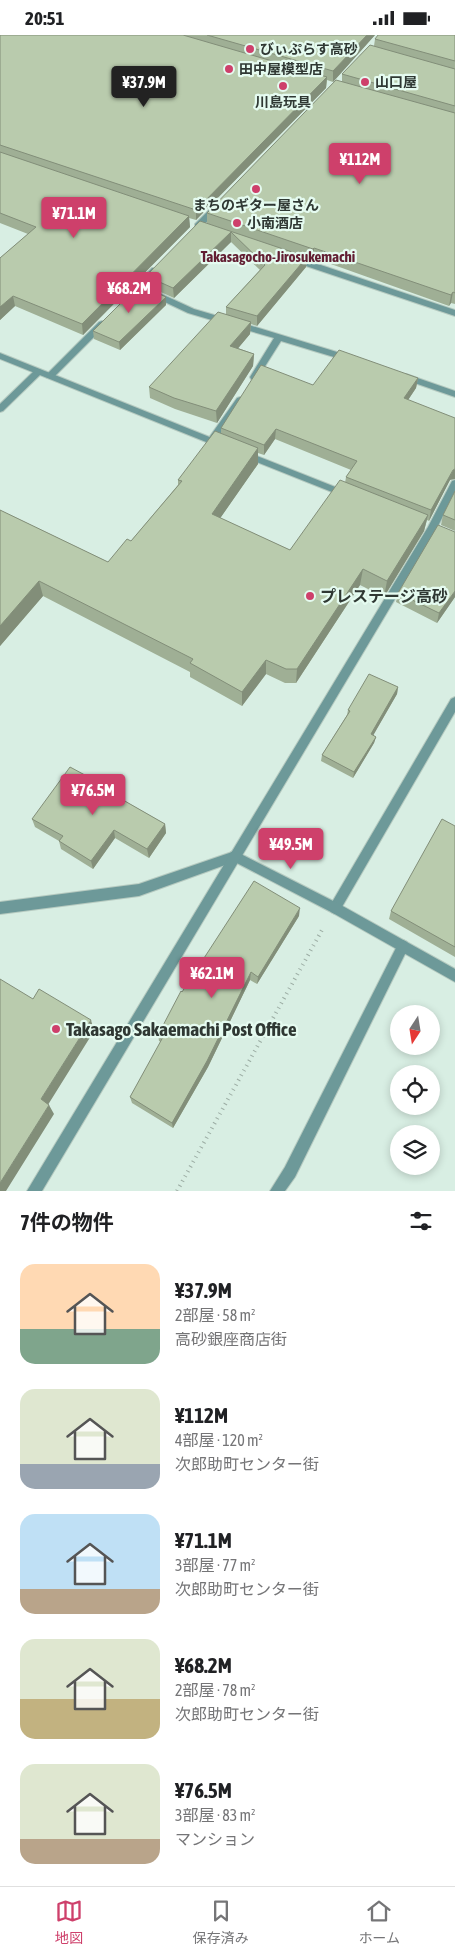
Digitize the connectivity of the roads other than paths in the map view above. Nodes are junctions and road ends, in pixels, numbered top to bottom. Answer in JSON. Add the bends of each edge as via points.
{"nodes":[{"id":1,"x":225,"y":198,"type":"edge"},
{"id":2,"x":189,"y":223,"type":"edge"},
{"id":3,"x":198,"y":226,"type":"junction"},
{"id":4,"x":207,"y":229,"type":"edge"},
{"id":5,"x":192,"y":233,"type":"edge"},
{"id":6,"x":290,"y":257,"type":"edge"},
{"id":7,"x":159,"y":267,"type":"edge"},
{"id":8,"x":139,"y":287,"type":"junction"},
{"id":9,"x":125,"y":301,"type":"edge"},
{"id":10,"x":455,"y":313,"type":"edge"},
{"id":11,"x":112,"y":315,"type":"edge"},
{"id":12,"x":279,"y":337,"type":"junction"},
{"id":13,"x":0,"y":356,"type":"edge"},
{"id":14,"x":358,"y":362,"type":"edge"},
{"id":15,"x":38,"y":372,"type":"junction"},
{"id":16,"x":394,"y":373,"type":"edge"},
{"id":17,"x":50,"y":376,"type":"junction"},
{"id":18,"x":455,"y":394,"type":"edge"},
{"id":19,"x":0,"y":409,"type":"edge"},
{"id":20,"x":211,"y":441,"type":"junction"},
{"id":21,"x":229,"y":449,"type":"edge"},
{"id":22,"x":239,"y":452,"type":"edge"},
{"id":23,"x":455,"y":483,"type":"edge"},
{"id":24,"x":358,"y":500,"type":"edge"},
{"id":25,"x":455,"y":702,"type":"edge"},
{"id":26,"x":235,"y":856,"type":"junction"},
{"id":27,"x":0,"y":908,"type":"edge"},
{"id":28,"x":335,"y":908,"type":"junction"},
{"id":29,"x":403,"y":946,"type":"junction"},
{"id":30,"x":455,"y":976,"type":"edge"},
{"id":31,"x":34,"y":1191,"type":"edge"},
{"id":32,"x":277,"y":1191,"type":"edge"}],
"edges":[{"from":1,"to":3,"type":"street"},
{"from":2,"to":3,"type":"street"},
{"from":3,"to":4,"type":"street"},
{"from":3,"to":5,"type":"street"},
{"from":6,"to":10,"type":"street"},
{"from":7,"to":8,"type":"street"},
{"from":8,"to":9,"type":"street"},
{"from":8,"to":12,"type":"street","via":[[191,311]]},
{"from":11,"to":17,"type":"street"},
{"from":12,"to":14,"type":"street"},
{"from":12,"to":20,"type":"street"},
{"from":13,"to":15,"type":"street"},
{"from":15,"to":17,"type":"street"},
{"from":15,"to":19,"type":"street"},
{"from":16,"to":18,"type":"street"},
{"from":17,"to":20,"type":"street"},
{"from":20,"to":21,"type":"street"},
{"from":22,"to":24,"type":"street"},
{"from":23,"to":26,"type":"street","via":[[431,529]]},
{"from":25,"to":28,"type":"street"},
{"from":26,"to":27,"type":"street","via":[[139,890]]},
{"from":26,"to":28,"type":"street"},
{"from":26,"to":31,"type":"street"},
{"from":28,"to":29,"type":"street"},
{"from":29,"to":30,"type":"street"},
{"from":29,"to":32,"type":"street","via":[[290,1172]]}]}
